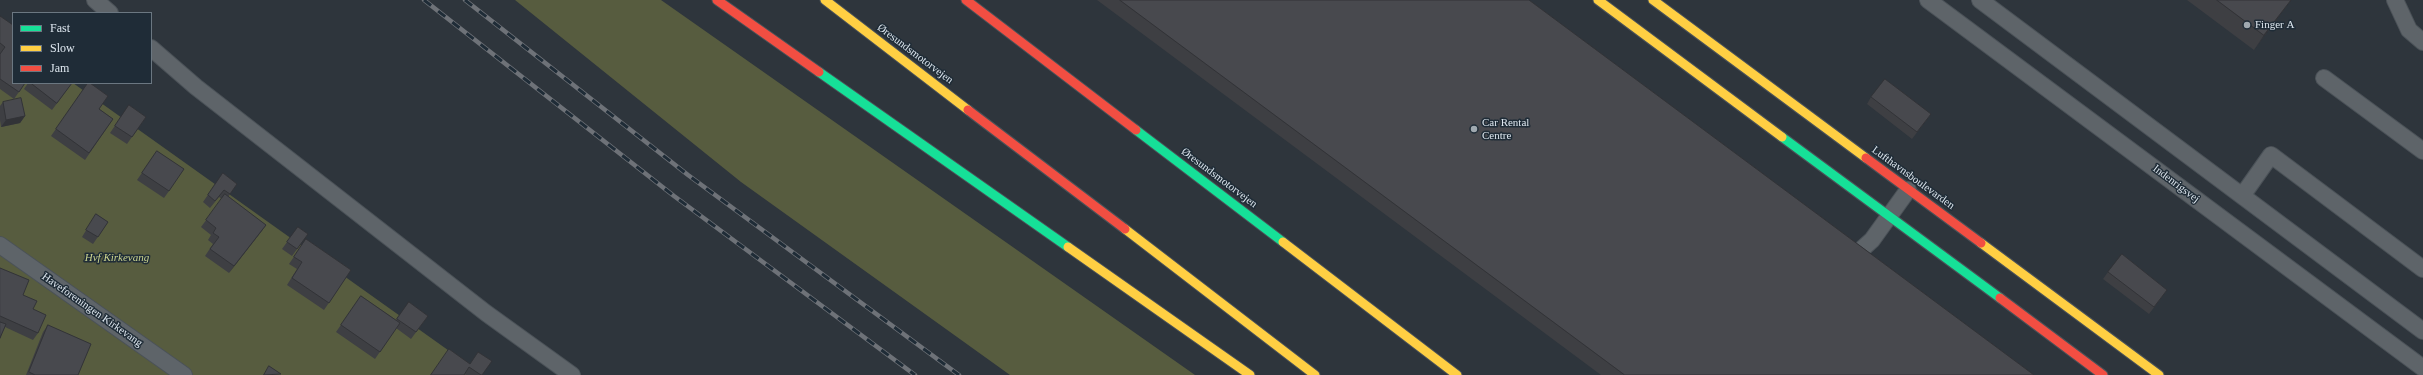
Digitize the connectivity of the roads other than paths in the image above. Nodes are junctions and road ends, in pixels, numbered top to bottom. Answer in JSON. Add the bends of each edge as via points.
{"nodes":[{"id":1,"x":95,"y":0,"type":"edge"},
{"id":2,"x":718,"y":0,"type":"edge"},
{"id":3,"x":825,"y":0,"type":"edge"},
{"id":4,"x":966,"y":0,"type":"edge"},
{"id":5,"x":1598,"y":0,"type":"edge"},
{"id":6,"x":1653,"y":0,"type":"edge"},
{"id":7,"x":1928,"y":0,"type":"edge"},
{"id":8,"x":1980,"y":0,"type":"edge"},
{"id":9,"x":2395,"y":0,"type":"edge"},
{"id":10,"x":109,"y":12,"type":"edge"},
{"id":11,"x":2423,"y":42,"type":"edge"},
{"id":12,"x":152,"y":49,"type":"edge"},
{"id":13,"x":2324,"y":78,"type":"dead end"},
{"id":14,"x":2423,"y":151,"type":"edge"},
{"id":15,"x":1908,"y":190,"type":"junction"},
{"id":16,"x":2242,"y":196,"type":"junction"},
{"id":17,"x":1890,"y":215,"type":"junction"},
{"id":18,"x":0,"y":245,"type":"edge"},
{"id":19,"x":1852,"y":258,"type":"edge"},
{"id":20,"x":2423,"y":268,"type":"edge"},
{"id":21,"x":2423,"y":331,"type":"edge"},
{"id":22,"x":2423,"y":368,"type":"edge"},
{"id":23,"x":184,"y":375,"type":"edge"},
{"id":24,"x":572,"y":375,"type":"edge"},
{"id":25,"x":1250,"y":375,"type":"edge"},
{"id":26,"x":1315,"y":375,"type":"edge"},
{"id":27,"x":1457,"y":375,"type":"edge"},
{"id":28,"x":2103,"y":375,"type":"edge"},
{"id":29,"x":2159,"y":375,"type":"edge"}],
"edges":[{"from":1,"to":10,"type":"lane"},
{"from":2,"to":25,"type":"main road"},
{"from":3,"to":26,"type":"main road","name":"Øresundsmotorvejen"},
{"from":4,"to":27,"type":"main road","name":"Øresundsmotorvejen"},
{"from":5,"to":17,"type":"main road"},
{"from":6,"to":15,"type":"main road","name":"Lufthavnsboulevarden"},
{"from":7,"to":22,"type":"lane","name":"Indenrigsvej"},
{"from":8,"to":16,"type":"lane"},
{"from":9,"to":11,"type":"lane","via":[[2410,30]]},
{"from":12,"to":24,"type":"lane","via":[[196,87],[486,313]]},
{"from":13,"to":14,"type":"lane"},
{"from":15,"to":17,"type":"lane"},
{"from":15,"to":29,"type":"main road","name":"Lufthavnsboulevarden"},
{"from":16,"to":20,"type":"lane","via":[[2270,155]]},
{"from":16,"to":21,"type":"lane"},
{"from":17,"to":19,"type":"lane","via":[[1872,240]]},
{"from":17,"to":28,"type":"main road"},
{"from":18,"to":23,"type":"lane","name":"Haveforeningen Kirkevang"}]}
